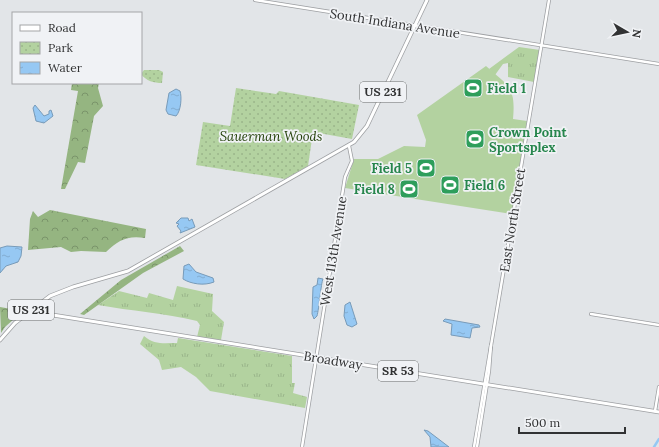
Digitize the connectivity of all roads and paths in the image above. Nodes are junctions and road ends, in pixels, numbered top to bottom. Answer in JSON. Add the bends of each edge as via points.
{"nodes":[{"id":1,"x":254,"y":0,"type":"edge"},
{"id":2,"x":427,"y":0,"type":"edge"},
{"id":3,"x":549,"y":0,"type":"edge"},
{"id":4,"x":415,"y":26,"type":"junction"},
{"id":5,"x":541,"y":46,"type":"junction"},
{"id":6,"x":659,"y":64,"type":"edge"},
{"id":7,"x":349,"y":146,"type":"junction"},
{"id":8,"x":32,"y":308,"type":"junction"},
{"id":9,"x":591,"y":314,"type":"dead end"},
{"id":10,"x":659,"y":324,"type":"edge"},
{"id":11,"x":0,"y":340,"type":"edge"},
{"id":12,"x":316,"y":358,"type":"junction"},
{"id":13,"x":485,"y":385,"type":"junction"},
{"id":14,"x":659,"y":387,"type":"edge"},
{"id":15,"x":657,"y":411,"type":"edge"},
{"id":16,"x":302,"y":447,"type":"edge"},
{"id":17,"x":475,"y":447,"type":"edge"}],
"edges":[{"from":1,"to":4,"type":"street","name":"South Indiana Avenue"},
{"from":2,"to":4,"type":"main road","number":"US 231"},
{"from":3,"to":5,"type":"street","name":"East North Street"},
{"from":4,"to":5,"type":"street","name":"South Indiana Avenue"},
{"from":4,"to":7,"type":"main road","number":"US 231","via":[[367,126]]},
{"from":5,"to":6,"type":"street","name":"South Indiana Avenue"},
{"from":5,"to":13,"type":"street","name":"East North Street"},
{"from":7,"to":8,"type":"main road","number":"US 231","via":[[128,271],[61,291]]},
{"from":7,"to":12,"type":"street","name":"West 113th Avenue","via":[[352,161],[345,177]]},
{"from":8,"to":11,"type":"main road","number":"US 231"},
{"from":8,"to":12,"type":"main road","name":"Broadway","number":"SR 53","via":[[40,313]]},
{"from":9,"to":10,"type":"street"},
{"from":12,"to":13,"type":"main road","name":"Broadway","number":"SR 53"},
{"from":12,"to":16,"type":"street","name":"West 113th Avenue"},
{"from":13,"to":15,"type":"main road","name":"Broadway","number":"SR 53"},
{"from":13,"to":17,"type":"street","name":"East North Street"},
{"from":14,"to":15,"type":"street"}]}
